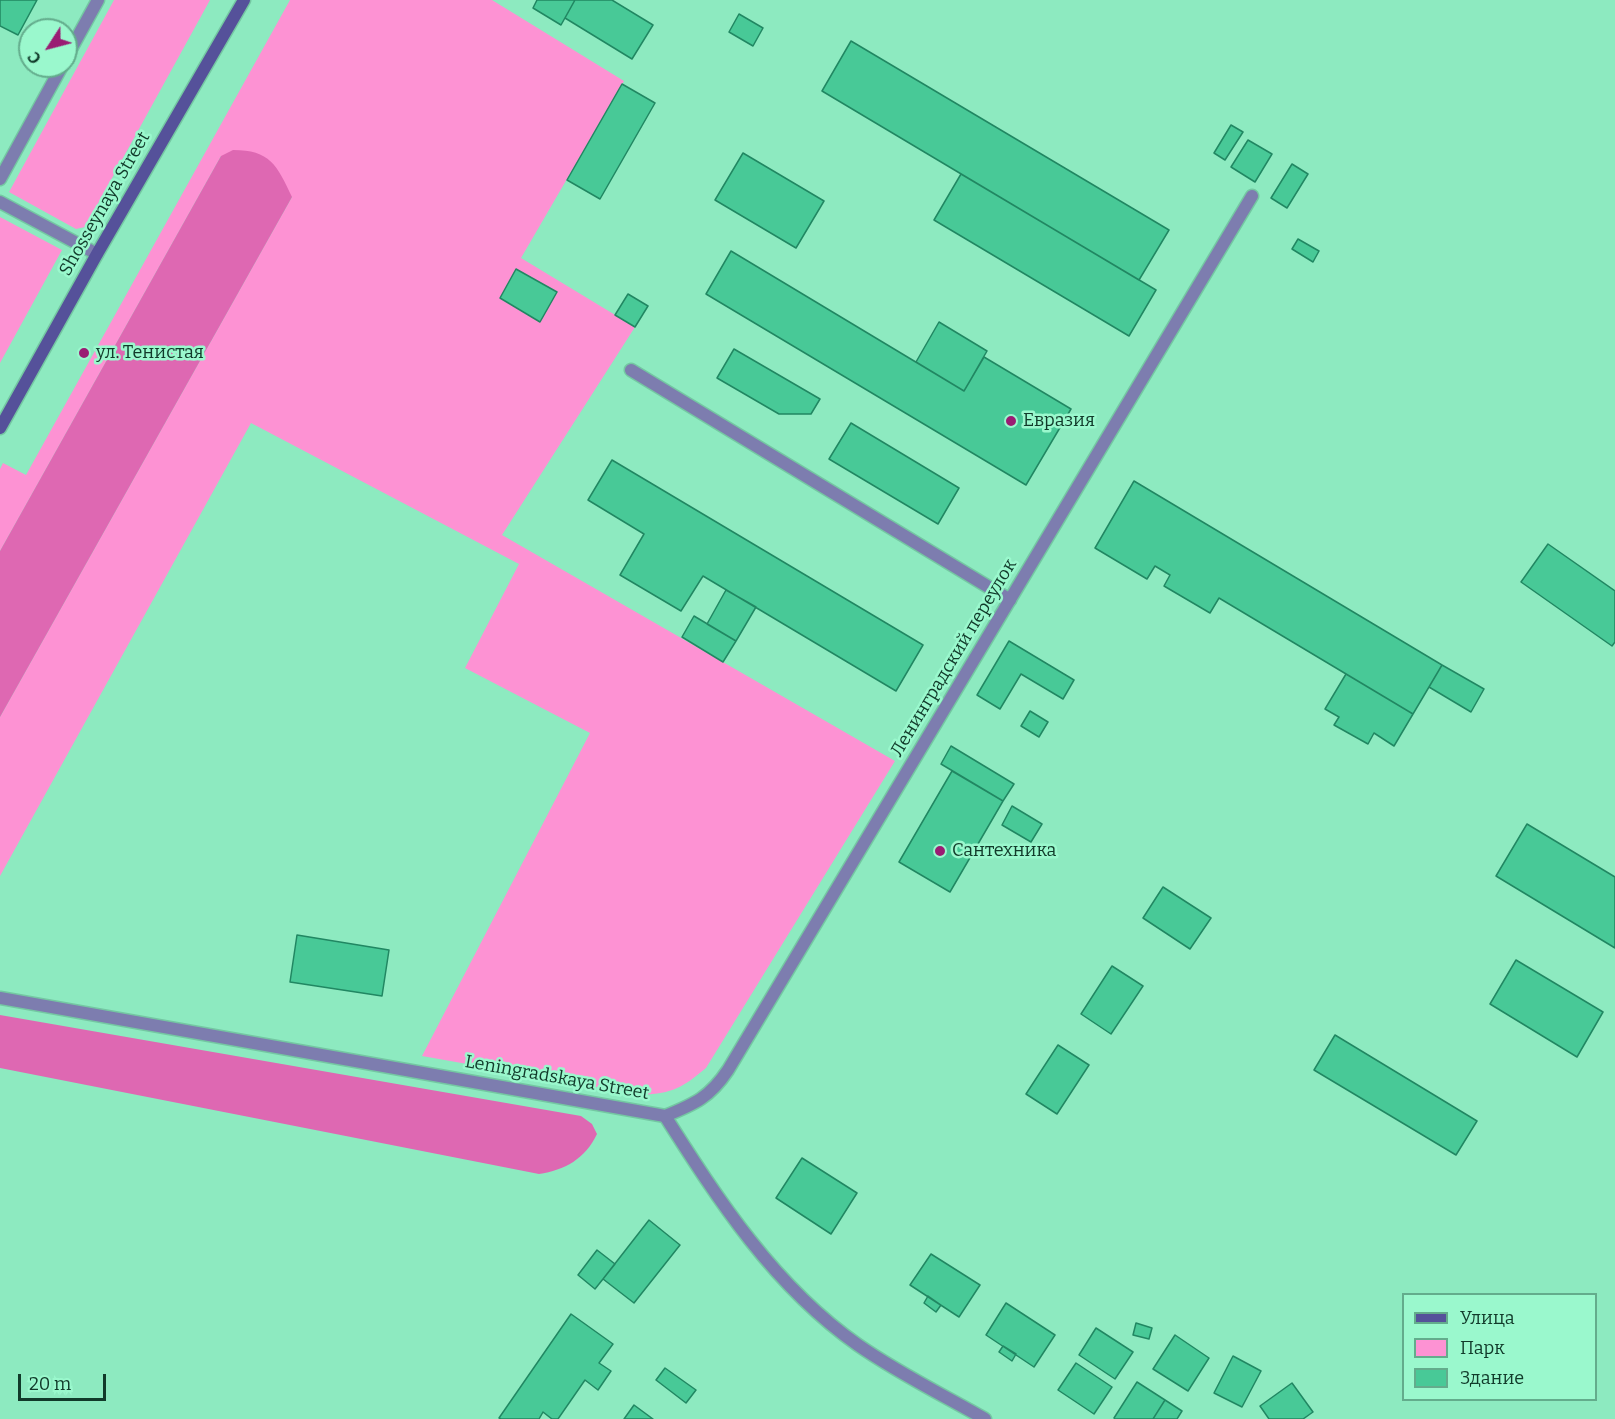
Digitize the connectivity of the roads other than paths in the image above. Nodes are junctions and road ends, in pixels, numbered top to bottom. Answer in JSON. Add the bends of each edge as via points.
{"nodes":[{"id":1,"x":98,"y":0,"type":"edge"},
{"id":2,"x":244,"y":0,"type":"edge"},
{"id":3,"x":78,"y":36,"type":"edge"},
{"id":4,"x":55,"y":78,"type":"edge"},
{"id":5,"x":0,"y":179,"type":"edge"},
{"id":6,"x":1251,"y":196,"type":"dead end"},
{"id":7,"x":0,"y":202,"type":"edge"},
{"id":8,"x":97,"y":254,"type":"junction"},
{"id":9,"x":631,"y":370,"type":"dead end"},
{"id":10,"x":0,"y":428,"type":"edge"},
{"id":11,"x":1010,"y":600,"type":"junction"},
{"id":12,"x":0,"y":998,"type":"edge"},
{"id":13,"x":665,"y":1116,"type":"junction"},
{"id":14,"x":985,"y":1419,"type":"edge"}],
"edges":[{"from":1,"to":3,"type":"street"},
{"from":2,"to":8,"type":"main road","name":"Shosseynaya Street"},
{"from":4,"to":5,"type":"street"},
{"from":6,"to":11,"type":"street","name":"Ленинградский переулок"},
{"from":7,"to":8,"type":"street"},
{"from":8,"to":10,"type":"main road","name":"Shosseynaya Street"},
{"from":9,"to":11,"type":"street"},
{"from":11,"to":13,"type":"street","name":"Ленинградский переулок","via":[[716,1088]]},
{"from":12,"to":13,"type":"street","name":"Leningradskaya Street"},
{"from":13,"to":14,"type":"street","name":"Leningradskaya Street","via":[[748,1240],[799,1296],[857,1344]]}]}
